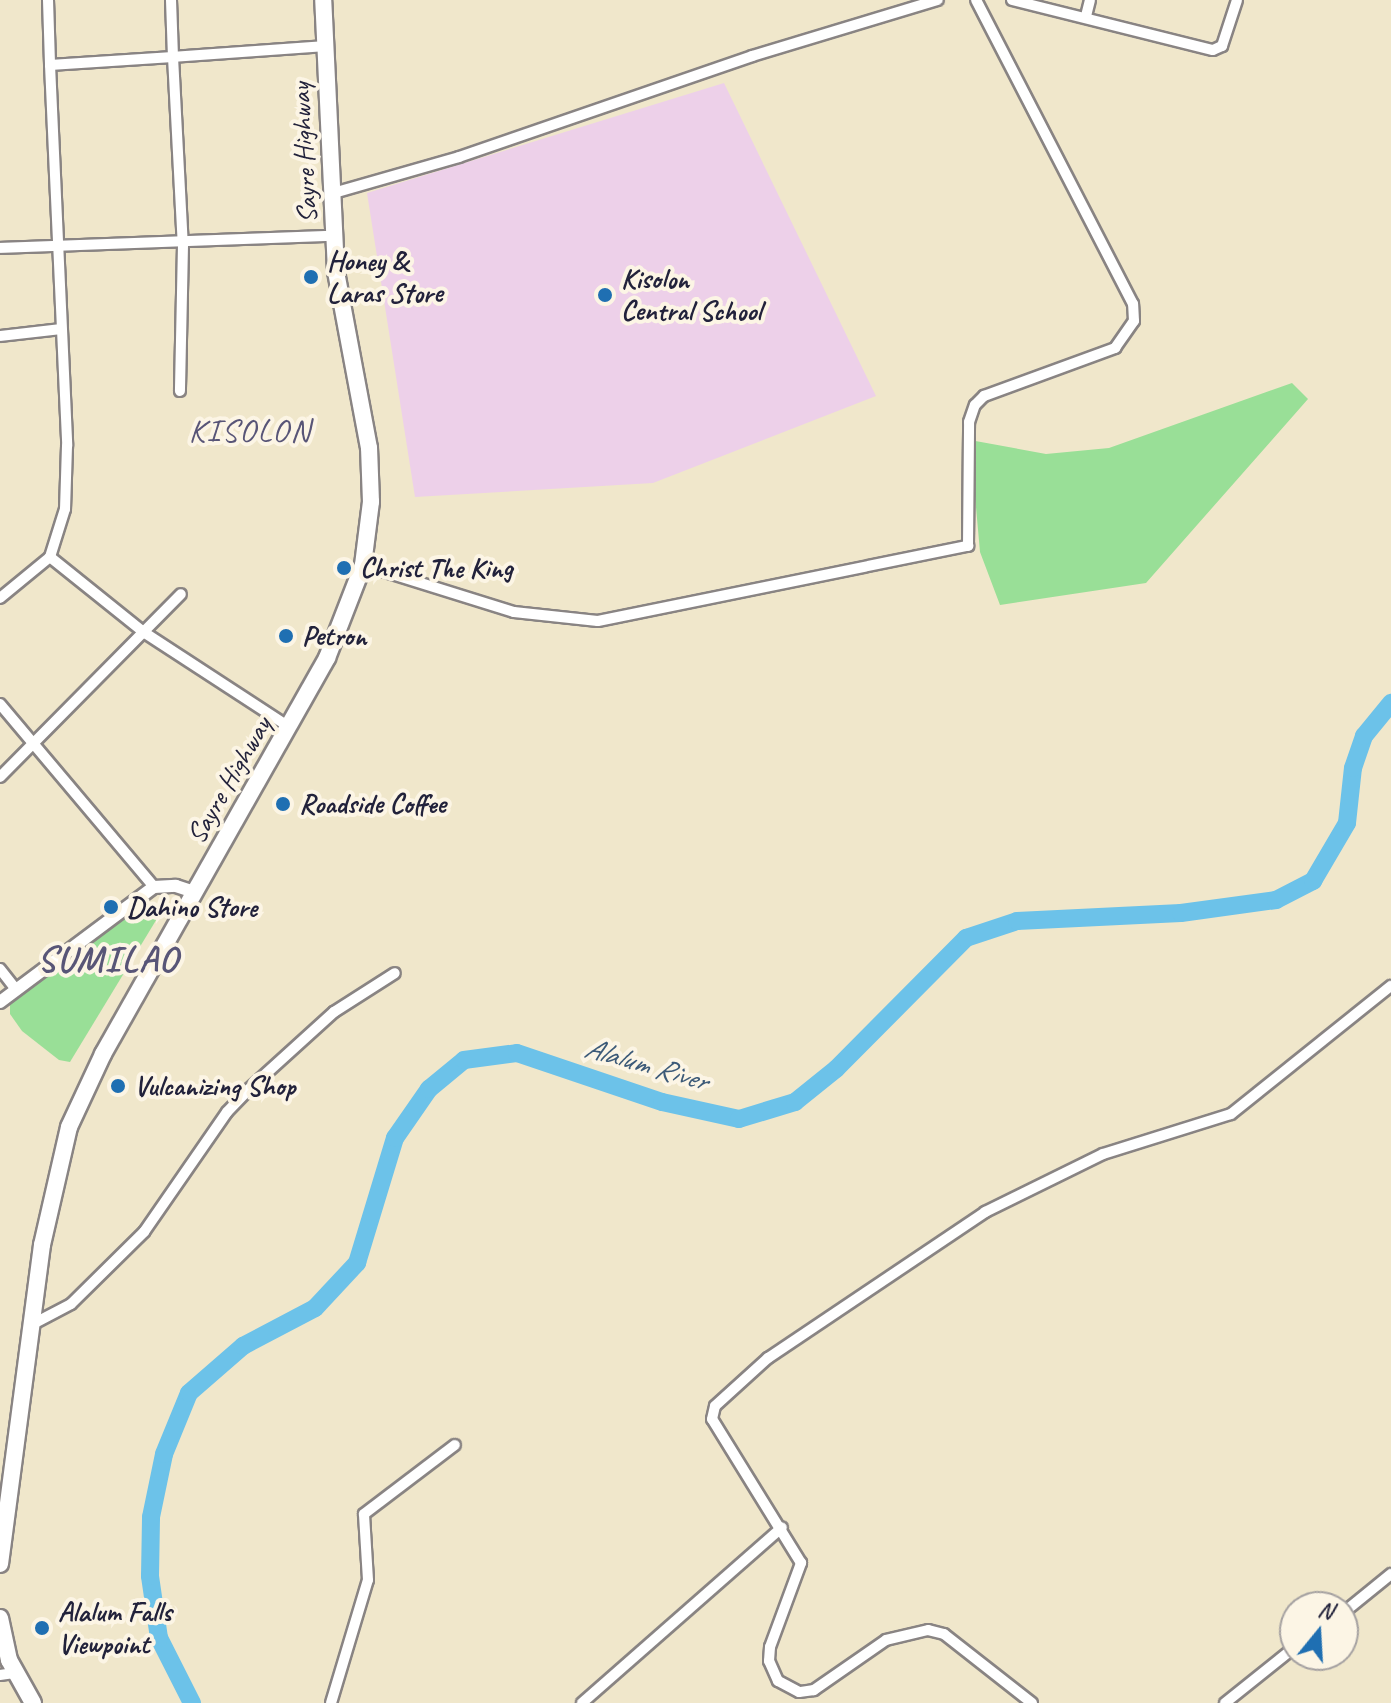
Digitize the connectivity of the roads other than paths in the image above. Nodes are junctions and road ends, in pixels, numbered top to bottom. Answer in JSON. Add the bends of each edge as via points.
{"nodes":[{"id":1,"x":48,"y":0,"type":"edge"},
{"id":2,"x":171,"y":0,"type":"edge"},
{"id":3,"x":323,"y":0,"type":"edge"},
{"id":4,"x":938,"y":0,"type":"edge"},
{"id":5,"x":976,"y":0,"type":"edge"},
{"id":6,"x":1012,"y":0,"type":"edge"},
{"id":7,"x":1090,"y":0,"type":"edge"},
{"id":8,"x":1237,"y":0,"type":"edge"},
{"id":9,"x":1086,"y":16,"type":"junction"},
{"id":10,"x":325,"y":46,"type":"junction"},
{"id":11,"x":173,"y":57,"type":"junction"},
{"id":12,"x":50,"y":65,"type":"junction"},
{"id":13,"x":330,"y":194,"type":"junction"},
{"id":14,"x":334,"y":236,"type":"junction"},
{"id":15,"x":183,"y":245,"type":"junction"},
{"id":16,"x":0,"y":248,"type":"edge"},
{"id":17,"x":60,"y":248,"type":"junction"},
{"id":18,"x":61,"y":329,"type":"junction"},
{"id":19,"x":0,"y":336,"type":"edge"},
{"id":20,"x":180,"y":391,"type":"dead end"},
{"id":21,"x":50,"y":557,"type":"junction"},
{"id":22,"x":363,"y":565,"type":"junction"},
{"id":23,"x":181,"y":594,"type":"dead end"},
{"id":24,"x":0,"y":598,"type":"edge"},
{"id":25,"x":145,"y":633,"type":"junction"},
{"id":26,"x":0,"y":704,"type":"edge"},
{"id":27,"x":289,"y":727,"type":"junction"},
{"id":28,"x":36,"y":744,"type":"junction"},
{"id":29,"x":0,"y":777,"type":"edge"},
{"id":30,"x":154,"y":887,"type":"junction"},
{"id":31,"x":195,"y":892,"type":"junction"},
{"id":32,"x":0,"y":969,"type":"edge"},
{"id":33,"x":395,"y":973,"type":"dead end"},
{"id":34,"x":1391,"y":986,"type":"edge"},
{"id":35,"x":15,"y":988,"type":"junction"},
{"id":36,"x":0,"y":1002,"type":"edge"},
{"id":37,"x":31,"y":1325,"type":"junction"},
{"id":38,"x":455,"y":1445,"type":"dead end"},
{"id":39,"x":782,"y":1527,"type":"junction"},
{"id":40,"x":0,"y":1564,"type":"edge"},
{"id":41,"x":1391,"y":1574,"type":"edge"},
{"id":42,"x":1359,"y":1600,"type":"edge"},
{"id":43,"x":0,"y":1622,"type":"edge"},
{"id":44,"x":1279,"y":1660,"type":"edge"},
{"id":45,"x":7,"y":1674,"type":"edge"},
{"id":46,"x":33,"y":1703,"type":"edge"},
{"id":47,"x":331,"y":1703,"type":"edge"},
{"id":48,"x":582,"y":1703,"type":"edge"},
{"id":49,"x":1032,"y":1703,"type":"edge"},
{"id":50,"x":1225,"y":1703,"type":"edge"}],
"edges":[{"from":1,"to":12,"type":"street"},
{"from":2,"to":11,"type":"street"},
{"from":3,"to":10,"type":"highway","name":"Sayre Highway"},
{"from":4,"to":13,"type":"street"},
{"from":5,"to":22,"type":"street","via":[[1133,304],[1134,321],[1115,348],[984,396],[975,405],[969,422],[968,546],[598,621],[514,612]]},
{"from":6,"to":9,"type":"street"},
{"from":7,"to":9,"type":"street"},
{"from":8,"to":9,"type":"street","via":[[1222,46],[1213,50]]},
{"from":10,"to":11,"type":"street"},
{"from":10,"to":13,"type":"highway","name":"Sayre Highway"},
{"from":11,"to":12,"type":"street"},
{"from":11,"to":15,"type":"street"},
{"from":12,"to":17,"type":"street"},
{"from":13,"to":14,"type":"highway","name":"Sayre Highway"},
{"from":14,"to":15,"type":"street"},
{"from":14,"to":22,"type":"highway","name":"Sayre Highway","via":[[369,448],[371,502]]},
{"from":15,"to":17,"type":"street"},
{"from":15,"to":20,"type":"street"},
{"from":16,"to":17,"type":"street"},
{"from":17,"to":18,"type":"street"},
{"from":18,"to":19,"type":"street"},
{"from":18,"to":21,"type":"street","via":[[66,488]]},
{"from":21,"to":24,"type":"street"},
{"from":21,"to":25,"type":"street"},
{"from":22,"to":27,"type":"highway","name":"Sayre Highway","via":[[344,623]]},
{"from":23,"to":25,"type":"street"},
{"from":25,"to":27,"type":"street"},
{"from":25,"to":28,"type":"street"},
{"from":26,"to":28,"type":"street"},
{"from":27,"to":31,"type":"highway","name":"Sayre Highway"},
{"from":28,"to":29,"type":"street"},
{"from":28,"to":30,"type":"street"},
{"from":30,"to":31,"type":"street"},
{"from":30,"to":35,"type":"street"},
{"from":31,"to":37,"type":"highway","name":"Sayre Highway","via":[[103,1054],[69,1127],[48,1207]]},
{"from":32,"to":35,"type":"street"},
{"from":33,"to":37,"type":"street","via":[[334,1012],[249,1089],[126,1251],[71,1304]]},
{"from":34,"to":39,"type":"street","via":[[1231,1114],[1103,1154],[985,1212],[768,1358],[715,1406],[712,1419]]},
{"from":35,"to":36,"type":"street"},
{"from":37,"to":40,"type":"highway","name":"Sayre Highway"},
{"from":38,"to":47,"type":"street","via":[[364,1514],[368,1580]]},
{"from":39,"to":48,"type":"street"},
{"from":39,"to":49,"type":"street","via":[[801,1563],[770,1647],[772,1671],[786,1688],[814,1690],[886,1640],[928,1630],[944,1634]]},
{"from":41,"to":42,"type":"street"},
{"from":43,"to":45,"type":"highway"},
{"from":44,"to":50,"type":"street"},
{"from":45,"to":46,"type":"highway"}]}
